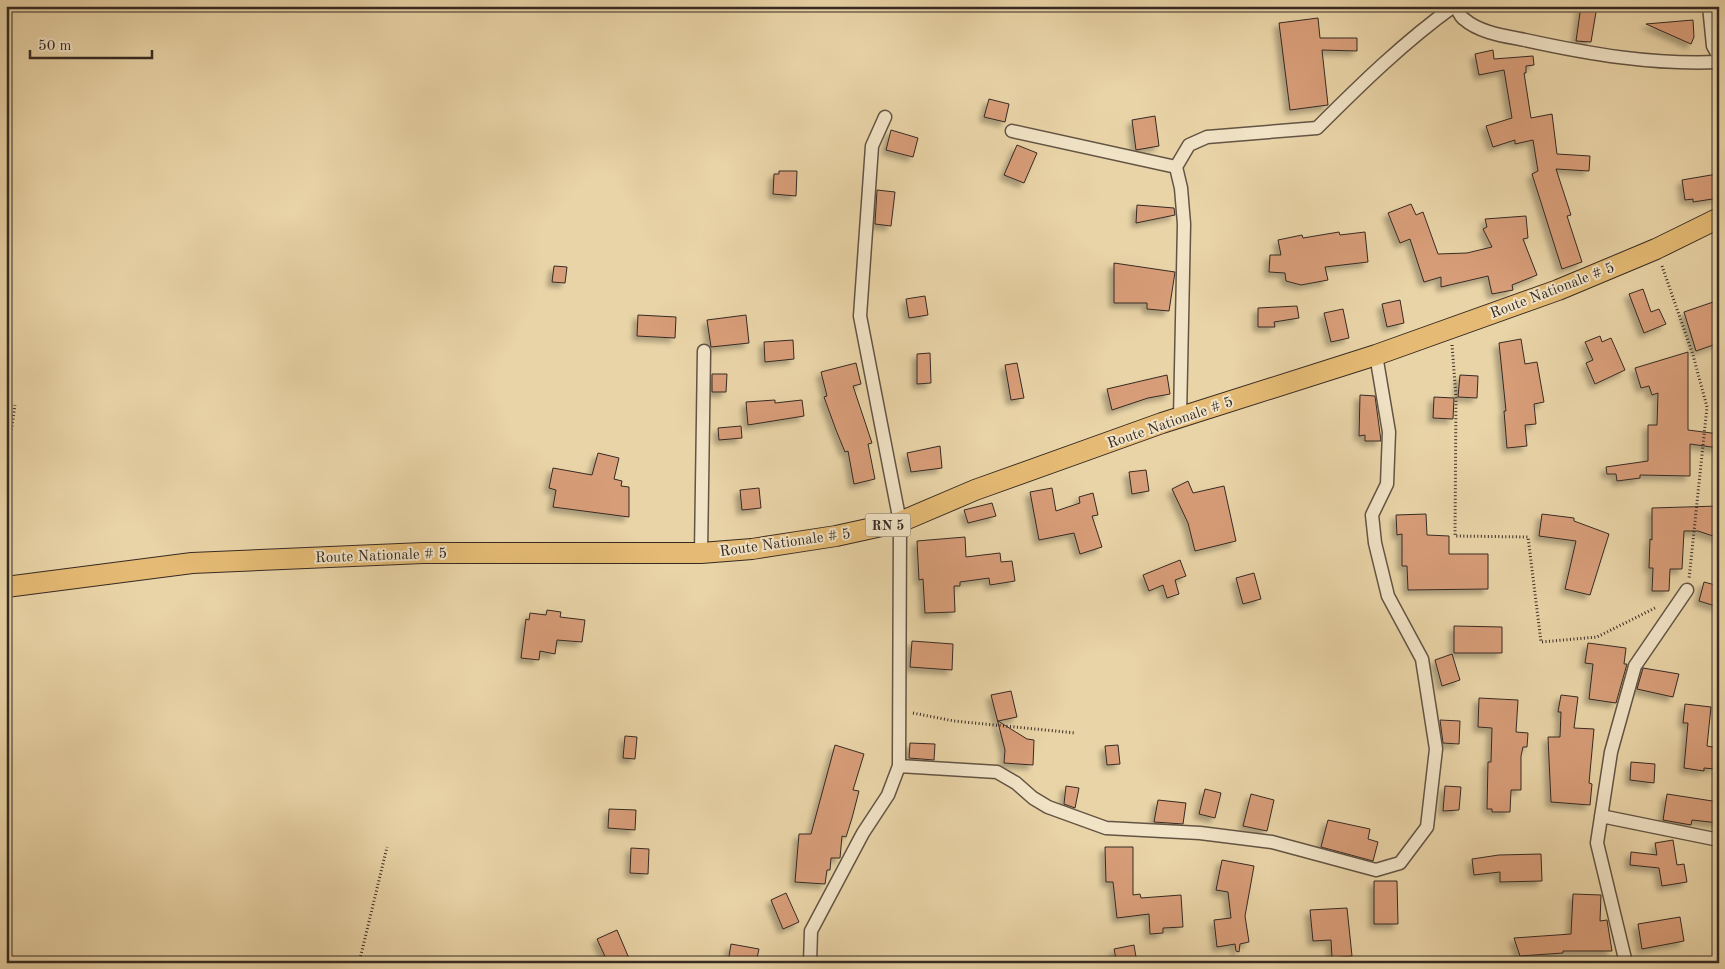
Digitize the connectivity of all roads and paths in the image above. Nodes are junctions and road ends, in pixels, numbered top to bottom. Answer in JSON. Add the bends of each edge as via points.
{"nodes":[{"id":1,"x":1455,"y":6,"type":"edge"},
{"id":2,"x":1709,"y":6,"type":"edge"},
{"id":3,"x":1719,"y":58,"type":"edge"},
{"id":4,"x":1719,"y":62,"type":"edge"},
{"id":5,"x":885,"y":117,"type":"dead end"},
{"id":6,"x":1012,"y":131,"type":"dead end"},
{"id":7,"x":1176,"y":167,"type":"junction"},
{"id":8,"x":1719,"y":218,"type":"edge"},
{"id":9,"x":1656,"y":248,"type":"junction"},
{"id":10,"x":1450,"y":328,"type":"junction"},
{"id":11,"x":704,"y":351,"type":"dead end"},
{"id":12,"x":1376,"y":355,"type":"junction"},
{"id":13,"x":15,"y":405,"type":"dead end"},
{"id":14,"x":1180,"y":417,"type":"junction"},
{"id":15,"x":6,"y":468,"type":"edge"},
{"id":16,"x":900,"y":522,"type":"junction"},
{"id":17,"x":701,"y":553,"type":"junction"},
{"id":18,"x":6,"y":588,"type":"edge"},
{"id":19,"x":1687,"y":590,"type":"junction"},
{"id":20,"x":900,"y":707,"type":"junction"},
{"id":21,"x":1076,"y":732,"type":"dead end"},
{"id":22,"x":898,"y":766,"type":"junction"},
{"id":23,"x":1601,"y":816,"type":"junction"},
{"id":24,"x":1719,"y":840,"type":"edge"},
{"id":25,"x":387,"y":847,"type":"dead end"},
{"id":26,"x":358,"y":963,"type":"edge"},
{"id":27,"x":810,"y":963,"type":"edge"},
{"id":28,"x":1626,"y":963,"type":"edge"}],
"edges":[{"from":1,"to":4,"type":"street","via":[[1463,19],[1480,28],[1557,47],[1620,58]]},
{"from":1,"to":7,"type":"street","via":[[1416,34],[1317,128],[1207,137],[1189,145]]},
{"from":2,"to":3,"type":"street","via":[[1713,46]]},
{"from":5,"to":16,"type":"street","via":[[872,146],[860,316]]},
{"from":6,"to":7,"type":"street"},
{"from":7,"to":14,"type":"street","via":[[1184,224]]},
{"from":8,"to":9,"type":"main road","name":"Route Nationale # 5","number":"RN 5"},
{"from":9,"to":10,"type":"main road","name":"Route Nationale # 5","number":"RN 5","via":[[1558,290]]},
{"from":9,"to":19,"type":"path","via":[[1693,355],[1707,407]]},
{"from":10,"to":12,"type":"main road","name":"Route Nationale # 5","number":"RN 5"},
{"from":10,"to":19,"type":"path","via":[[1456,398],[1455,536],[1528,537],[1541,642],[1597,637]]},
{"from":11,"to":17,"type":"street"},
{"from":12,"to":14,"type":"main road","name":"Route Nationale # 5","number":"RN 5"},
{"from":12,"to":22,"type":"street","via":[[1389,432],[1387,484],[1372,514],[1375,543],[1388,596],[1422,659],[1436,749],[1427,827],[1400,864],[1376,870],[1272,842],[1200,833],[1106,828],[1048,807],[997,772]]},
{"from":13,"to":15,"type":"path"},
{"from":14,"to":16,"type":"main road","name":"Route Nationale # 5","number":"RN 5","via":[[976,490]]},
{"from":16,"to":17,"type":"main road","name":"Route Nationale # 5","number":"RN 5","via":[[802,542]]},
{"from":16,"to":20,"type":"street"},
{"from":17,"to":18,"type":"main road","name":"Route Nationale # 5","number":"RN 5","via":[[423,553],[192,563]]},
{"from":19,"to":23,"type":"street","via":[[1635,666],[1611,752]]},
{"from":20,"to":21,"type":"path","via":[[920,716]]},
{"from":20,"to":22,"type":"street"},
{"from":22,"to":27,"type":"street","via":[[888,796],[863,833],[811,931]]},
{"from":23,"to":24,"type":"street"},
{"from":23,"to":28,"type":"street","via":[[1597,843]]},
{"from":25,"to":26,"type":"path"}]}
